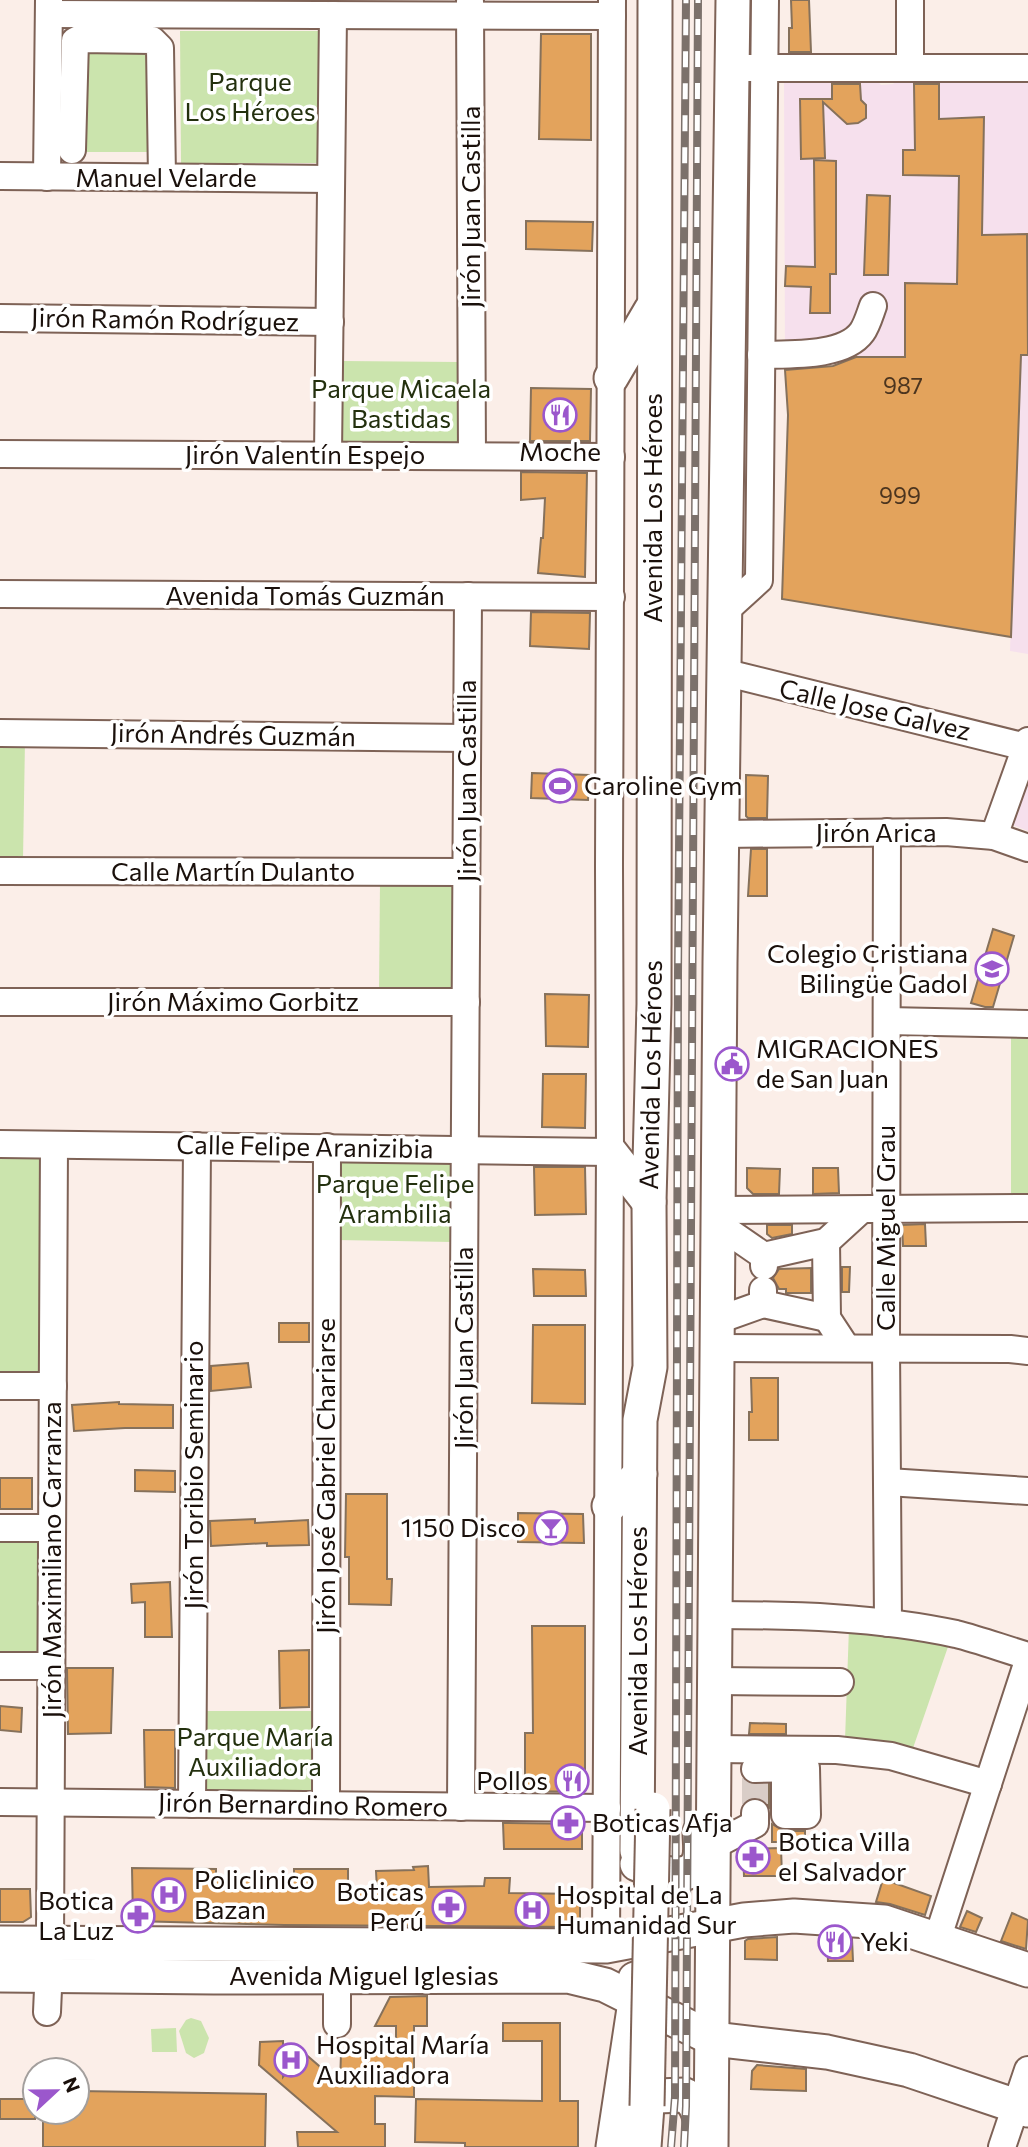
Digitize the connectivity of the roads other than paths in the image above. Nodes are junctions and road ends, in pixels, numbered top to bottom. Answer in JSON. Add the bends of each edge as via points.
{"nodes":[{"id":1,"x":654,"y":0,"type":"edge"},
{"id":2,"x":733,"y":0,"type":"edge"},
{"id":3,"x":765,"y":0,"type":"edge"},
{"id":4,"x":910,"y":0,"type":"edge"},
{"id":5,"x":49,"y":7,"type":"edge"},
{"id":6,"x":470,"y":8,"type":"edge"},
{"id":7,"x":612,"y":8,"type":"edge"},
{"id":8,"x":333,"y":15,"type":"junction"},
{"id":9,"x":910,"y":66,"type":"junction"},
{"id":10,"x":748,"y":68,"type":"junction"},
{"id":11,"x":1028,"y":68,"type":"edge"},
{"id":12,"x":72,"y":150,"type":"dead end"},
{"id":13,"x":0,"y":176,"type":"edge"},
{"id":14,"x":47,"y":177,"type":"junction"},
{"id":15,"x":162,"y":177,"type":"junction"},
{"id":16,"x":331,"y":178,"type":"junction"},
{"id":17,"x":873,"y":306,"type":"dead end"},
{"id":18,"x":653,"y":308,"type":"junction"},
{"id":19,"x":0,"y":318,"type":"edge"},
{"id":20,"x":330,"y":322,"type":"junction"},
{"id":21,"x":761,"y":355,"type":"junction"},
{"id":22,"x":611,"y":378,"type":"junction"},
{"id":23,"x":0,"y":454,"type":"edge"},
{"id":24,"x":328,"y":455,"type":"junction"},
{"id":25,"x":472,"y":456,"type":"junction"},
{"id":26,"x":611,"y":457,"type":"junction"},
{"id":27,"x":0,"y":594,"type":"edge"},
{"id":28,"x":468,"y":596,"type":"junction"},
{"id":29,"x":611,"y":597,"type":"junction"},
{"id":30,"x":725,"y":611,"type":"junction"},
{"id":31,"x":723,"y":673,"type":"junction"},
{"id":32,"x":0,"y":733,"type":"edge"},
{"id":33,"x":467,"y":738,"type":"junction"},
{"id":34,"x":1027,"y":744,"type":"edge"},
{"id":35,"x":887,"y":832,"type":"junction"},
{"id":36,"x":721,"y":834,"type":"junction"},
{"id":37,"x":994,"y":836,"type":"junction"},
{"id":38,"x":1028,"y":848,"type":"edge"},
{"id":39,"x":0,"y":871,"type":"edge"},
{"id":40,"x":466,"y":872,"type":"junction"},
{"id":41,"x":0,"y":1002,"type":"edge"},
{"id":42,"x":466,"y":1002,"type":"junction"},
{"id":43,"x":887,"y":1021,"type":"junction"},
{"id":44,"x":1028,"y":1024,"type":"edge"},
{"id":45,"x":0,"y":1144,"type":"edge"},
{"id":46,"x":54,"y":1145,"type":"junction"},
{"id":47,"x":197,"y":1146,"type":"junction"},
{"id":48,"x":327,"y":1147,"type":"junction"},
{"id":49,"x":465,"y":1149,"type":"junction"},
{"id":50,"x":611,"y":1152,"type":"junction"},
{"id":51,"x":649,"y":1202,"type":"junction"},
{"id":52,"x":1028,"y":1208,"type":"edge"},
{"id":53,"x":874,"y":1210,"type":"junction"},
{"id":54,"x":719,"y":1217,"type":"junction"},
{"id":55,"x":826,"y":1242,"type":"junction"},
{"id":56,"x":764,"y":1279,"type":"junction"},
{"id":57,"x":827,"y":1318,"type":"junction"},
{"id":58,"x":718,"y":1334,"type":"junction"},
{"id":59,"x":846,"y":1347,"type":"junction"},
{"id":60,"x":886,"y":1348,"type":"junction"},
{"id":61,"x":1028,"y":1351,"type":"edge"},
{"id":62,"x":650,"y":1367,"type":"junction"},
{"id":63,"x":0,"y":1386,"type":"edge"},
{"id":64,"x":53,"y":1386,"type":"junction"},
{"id":65,"x":640,"y":1474,"type":"junction"},
{"id":66,"x":888,"y":1482,"type":"junction"},
{"id":67,"x":1028,"y":1490,"type":"edge"},
{"id":68,"x":608,"y":1506,"type":"junction"},
{"id":69,"x":0,"y":1528,"type":"edge"},
{"id":70,"x":52,"y":1528,"type":"junction"},
{"id":71,"x":715,"y":1615,"type":"junction"},
{"id":72,"x":888,"y":1623,"type":"junction"},
{"id":73,"x":1028,"y":1659,"type":"edge"},
{"id":74,"x":0,"y":1666,"type":"edge"},
{"id":75,"x":51,"y":1666,"type":"junction"},
{"id":76,"x":715,"y":1681,"type":"junction"},
{"id":77,"x":840,"y":1682,"type":"dead end"},
{"id":78,"x":714,"y":1753,"type":"junction"},
{"id":79,"x":804,"y":1762,"type":"junction"},
{"id":80,"x":988,"y":1784,"type":"junction"},
{"id":81,"x":0,"y":1802,"type":"edge"},
{"id":82,"x":51,"y":1802,"type":"junction"},
{"id":83,"x":192,"y":1804,"type":"junction"},
{"id":84,"x":326,"y":1805,"type":"junction"},
{"id":85,"x":461,"y":1807,"type":"junction"},
{"id":86,"x":607,"y":1808,"type":"junction"},
{"id":87,"x":755,"y":1813,"type":"tunnel mouth"},
{"id":88,"x":713,"y":1846,"type":"junction"},
{"id":89,"x":637,"y":1864,"type":"junction"},
{"id":90,"x":713,"y":1925,"type":"junction"},
{"id":91,"x":937,"y":1940,"type":"junction"},
{"id":92,"x":633,"y":1941,"type":"junction"},
{"id":93,"x":0,"y":1943,"type":"edge"},
{"id":94,"x":213,"y":1944,"type":"junction"},
{"id":95,"x":49,"y":1959,"type":"junction"},
{"id":96,"x":469,"y":1960,"type":"junction"},
{"id":97,"x":1028,"y":1970,"type":"edge"},
{"id":98,"x":0,"y":1975,"type":"edge"},
{"id":99,"x":337,"y":1976,"type":"junction"},
{"id":100,"x":214,"y":1977,"type":"junction"},
{"id":101,"x":635,"y":2002,"type":"junction"},
{"id":102,"x":47,"y":2012,"type":"dead end"},
{"id":103,"x":337,"y":2024,"type":"dead end"},
{"id":104,"x":713,"y":2033,"type":"junction"},
{"id":105,"x":1028,"y":2070,"type":"edge"},
{"id":106,"x":633,"y":2105,"type":"junction"},
{"id":107,"x":1022,"y":2108,"type":"edge"},
{"id":108,"x":613,"y":2147,"type":"edge"},
{"id":109,"x":644,"y":2147,"type":"edge"},
{"id":110,"x":702,"y":2147,"type":"edge"},
{"id":111,"x":712,"y":2147,"type":"edge"},
{"id":112,"x":1002,"y":2147,"type":"edge"}],
"edges":[{"from":1,"to":18,"type":"main road","name":"Avenida Los Héroes"},
{"from":2,"to":10,"type":"main road"},
{"from":3,"to":10,"type":"street"},
{"from":4,"to":9,"type":"street"},
{"from":5,"to":8,"type":"street"},
{"from":5,"to":14,"type":"street"},
{"from":6,"to":7,"type":"street"},
{"from":6,"to":8,"type":"street"},
{"from":6,"to":25,"type":"street","name":"Jirón Juan Castilla"},
{"from":7,"to":22,"type":"street","name":"Avenida Los Héroes"},
{"from":8,"to":16,"type":"street"},
{"from":9,"to":10,"type":"street"},
{"from":9,"to":11,"type":"street"},
{"from":10,"to":21,"type":"street"},
{"from":10,"to":30,"type":"main road"},
{"from":12,"to":15,"type":"street","via":[[75,41],[152,40],[160,48]]},
{"from":13,"to":14,"type":"street","name":"Manuel Velarde"},
{"from":14,"to":15,"type":"street","name":"Manuel Velarde"},
{"from":15,"to":16,"type":"street","name":"Manuel Velarde"},
{"from":16,"to":20,"type":"street"},
{"from":17,"to":21,"type":"street","via":[[863,332],[850,343],[833,350]]},
{"from":18,"to":22,"type":"main road"},
{"from":18,"to":51,"type":"main road","name":"Avenida Los Héroes","via":[[654,990]]},
{"from":19,"to":20,"type":"street","name":"Jirón Ramón Rodríguez"},
{"from":20,"to":24,"type":"street"},
{"from":21,"to":30,"type":"street","via":[[759,580]]},
{"from":22,"to":26,"type":"street","name":"Avenida Los Héroes"},
{"from":23,"to":24,"type":"street","name":"Jirón Valentín Espejo"},
{"from":24,"to":25,"type":"street","name":"Jirón Valentín Espejo"},
{"from":25,"to":26,"type":"street","name":"Jirón Valentín Espejo"},
{"from":26,"to":29,"type":"street","name":"Avenida Los Héroes"},
{"from":27,"to":28,"type":"street","name":"Avenida Tomás Guzmán"},
{"from":28,"to":29,"type":"street","name":"Avenida Tomás Guzmán"},
{"from":28,"to":33,"type":"street","name":"Jirón Juan Castilla"},
{"from":29,"to":50,"type":"street","name":"Avenida Los Héroes"},
{"from":30,"to":31,"type":"main road"},
{"from":31,"to":34,"type":"street","name":"Calle Jose Galvez"},
{"from":31,"to":36,"type":"main road"},
{"from":32,"to":33,"type":"street","name":"Jirón Andrés Guzmán"},
{"from":33,"to":40,"type":"street","name":"Jirón Juan Castilla"},
{"from":34,"to":37,"type":"street"},
{"from":35,"to":36,"type":"street","name":"Jirón Arica"},
{"from":35,"to":37,"type":"street","name":"Jirón Arica"},
{"from":35,"to":43,"type":"street","name":"Calle Miguel Grau"},
{"from":36,"to":54,"type":"main road"},
{"from":37,"to":38,"type":"street","name":"Jirón Arica"},
{"from":39,"to":40,"type":"street","name":"Calle Martín Dulanto"},
{"from":40,"to":42,"type":"street","name":"Jirón Juan Castilla"},
{"from":41,"to":42,"type":"street","name":"Jirón Máximo Gorbitz"},
{"from":42,"to":49,"type":"street","name":"Jirón Juan Castilla"},
{"from":43,"to":44,"type":"street"},
{"from":43,"to":53,"type":"street","name":"Calle Miguel Grau"},
{"from":45,"to":46,"type":"street","name":"Calle Felipe Aranizibia"},
{"from":46,"to":47,"type":"street","name":"Calle Felipe Aranizibia"},
{"from":46,"to":64,"type":"street","name":"Jirón Maximiliano Carranza"},
{"from":47,"to":48,"type":"street","name":"Calle Felipe Aranizibia"},
{"from":47,"to":83,"type":"street","name":"Jirón Toribio Seminario"},
{"from":48,"to":49,"type":"street","name":"Calle Felipe Aranizibia"},
{"from":48,"to":84,"type":"street","name":"Jirón José Gabriel Chariarse"},
{"from":49,"to":50,"type":"street","name":"Calle Felipe Aranizibia"},
{"from":49,"to":85,"type":"street","name":"Jirón Juan Castilla"},
{"from":50,"to":51,"type":"main road"},
{"from":50,"to":68,"type":"street","name":"Avenida Los Héroes"},
{"from":51,"to":62,"type":"main road","name":"Avenida Los Héroes"},
{"from":52,"to":53,"type":"street"},
{"from":53,"to":54,"type":"street"},
{"from":53,"to":55,"type":"street"},
{"from":53,"to":60,"type":"street","name":"Calle Miguel Grau"},
{"from":54,"to":56,"type":"street"},
{"from":54,"to":58,"type":"main road"},
{"from":55,"to":56,"type":"street"},
{"from":55,"to":57,"type":"street"},
{"from":56,"to":57,"type":"street"},
{"from":56,"to":58,"type":"street"},
{"from":57,"to":59,"type":"street"},
{"from":58,"to":59,"type":"street"},
{"from":58,"to":71,"type":"main road"},
{"from":59,"to":60,"type":"street"},
{"from":60,"to":61,"type":"street"},
{"from":60,"to":66,"type":"street","name":"Calle Miguel Grau"},
{"from":62,"to":65,"type":"main road","name":"Avenida Los Héroes","via":[[640,1420]]},
{"from":62,"to":106,"type":"main road","bridge":true,"via":[[655,1421],[653,1808]]},
{"from":63,"to":64,"type":"street"},
{"from":64,"to":70,"type":"street","name":"Jirón Maximiliano Carranza"},
{"from":65,"to":68,"type":"main road"},
{"from":65,"to":89,"type":"main road","name":"Avenida Los Héroes"},
{"from":66,"to":67,"type":"street"},
{"from":66,"to":72,"type":"street","name":"Calle Miguel Grau"},
{"from":68,"to":86,"type":"street","name":"Avenida Los Héroes"},
{"from":69,"to":70,"type":"street"},
{"from":70,"to":75,"type":"street","name":"Jirón Maximiliano Carranza"},
{"from":71,"to":72,"type":"street","via":[[792,1615]]},
{"from":71,"to":76,"type":"main road"},
{"from":72,"to":73,"type":"street","via":[[957,1634]]},
{"from":73,"to":80,"type":"street"},
{"from":74,"to":75,"type":"street"},
{"from":75,"to":82,"type":"street","name":"Jirón Maximiliano Carranza"},
{"from":76,"to":77,"type":"street"},
{"from":76,"to":78,"type":"main road"},
{"from":78,"to":79,"type":"street"},
{"from":78,"to":79,"type":"street","via":[[755,1773]]},
{"from":78,"to":88,"type":"main road"},
{"from":78,"to":89,"type":"main road","via":[[700,1777],[700,1858],[696,1867],[686,1874],[673,1874]]},
{"from":79,"to":80,"type":"street","via":[[891,1756]]},
{"from":80,"to":91,"type":"street"},
{"from":81,"to":82,"type":"street","name":"Jirón Bernardino Romero"},
{"from":82,"to":83,"type":"street","name":"Jirón Bernardino Romero"},
{"from":82,"to":95,"type":"street","name":"Jirón Maximiliano Carranza"},
{"from":83,"to":84,"type":"street","name":"Jirón Bernardino Romero"},
{"from":84,"to":85,"type":"street","name":"Jirón Bernardino Romero"},
{"from":85,"to":86,"type":"street","name":"Jirón Bernardino Romero"},
{"from":86,"to":92,"type":"street","name":"Avenida Los Héroes"},
{"from":87,"to":88,"type":"street","via":[[755,1824]]},
{"from":88,"to":90,"type":"main road"},
{"from":89,"to":92,"type":"main road","name":"Avenida Los Héroes"},
{"from":90,"to":91,"type":"main road","name":"Avenida Miguel Iglesias","via":[[794,1916],[884,1922]]},
{"from":90,"to":92,"type":"main road","name":"Avenida Miguel Iglesias"},
{"from":90,"to":104,"type":"main road"},
{"from":91,"to":97,"type":"main road","name":"Avenida Miguel Iglesias"},
{"from":92,"to":96,"type":"main road","name":"Avenida Miguel Iglesias"},
{"from":92,"to":101,"type":"main road","name":"Avenida Los Héroes"},
{"from":92,"to":104,"type":"main road","via":[[693,1945],[699,2017]]},
{"from":93,"to":95,"type":"main road","name":"Avenida Miguel Iglesias"},
{"from":94,"to":95,"type":"main road","name":"Avenida Miguel Iglesias"},
{"from":94,"to":96,"type":"main road","name":"Avenida Miguel Iglesias"},
{"from":94,"to":100,"type":"main road"},
{"from":95,"to":98,"type":"main road","name":"Avenida Miguel Iglesias"},
{"from":95,"to":100,"type":"main road","name":"Avenida Miguel Iglesias"},
{"from":95,"to":102,"type":"street","name":"Jirón Maximiliano Carranza"},
{"from":96,"to":99,"type":"main road","name":"Avenida Miguel Iglesias"},
{"from":96,"to":101,"type":"main road","name":"Avenida Miguel Iglesias","via":[[605,1985]]},
{"from":99,"to":100,"type":"main road","name":"Avenida Miguel Iglesias"},
{"from":99,"to":103,"type":"street"},
{"from":101,"to":104,"type":"main road","name":"Avenida Miguel Iglesias"},
{"from":101,"to":106,"type":"main road","name":"Avenida Los Héroes"},
{"from":104,"to":107,"type":"main road","name":"Avenida Miguel Iglesias","via":[[909,2070]]},
{"from":104,"to":111,"type":"main road"},
{"from":105,"to":107,"type":"street"},
{"from":106,"to":108,"type":"main road","name":"Avenida Los Héroes"},
{"from":106,"to":109,"type":"main road"},
{"from":106,"to":110,"type":"main road","via":[[657,2096],[685,2095],[696,2104]]},
{"from":107,"to":112,"type":"street"}]}
